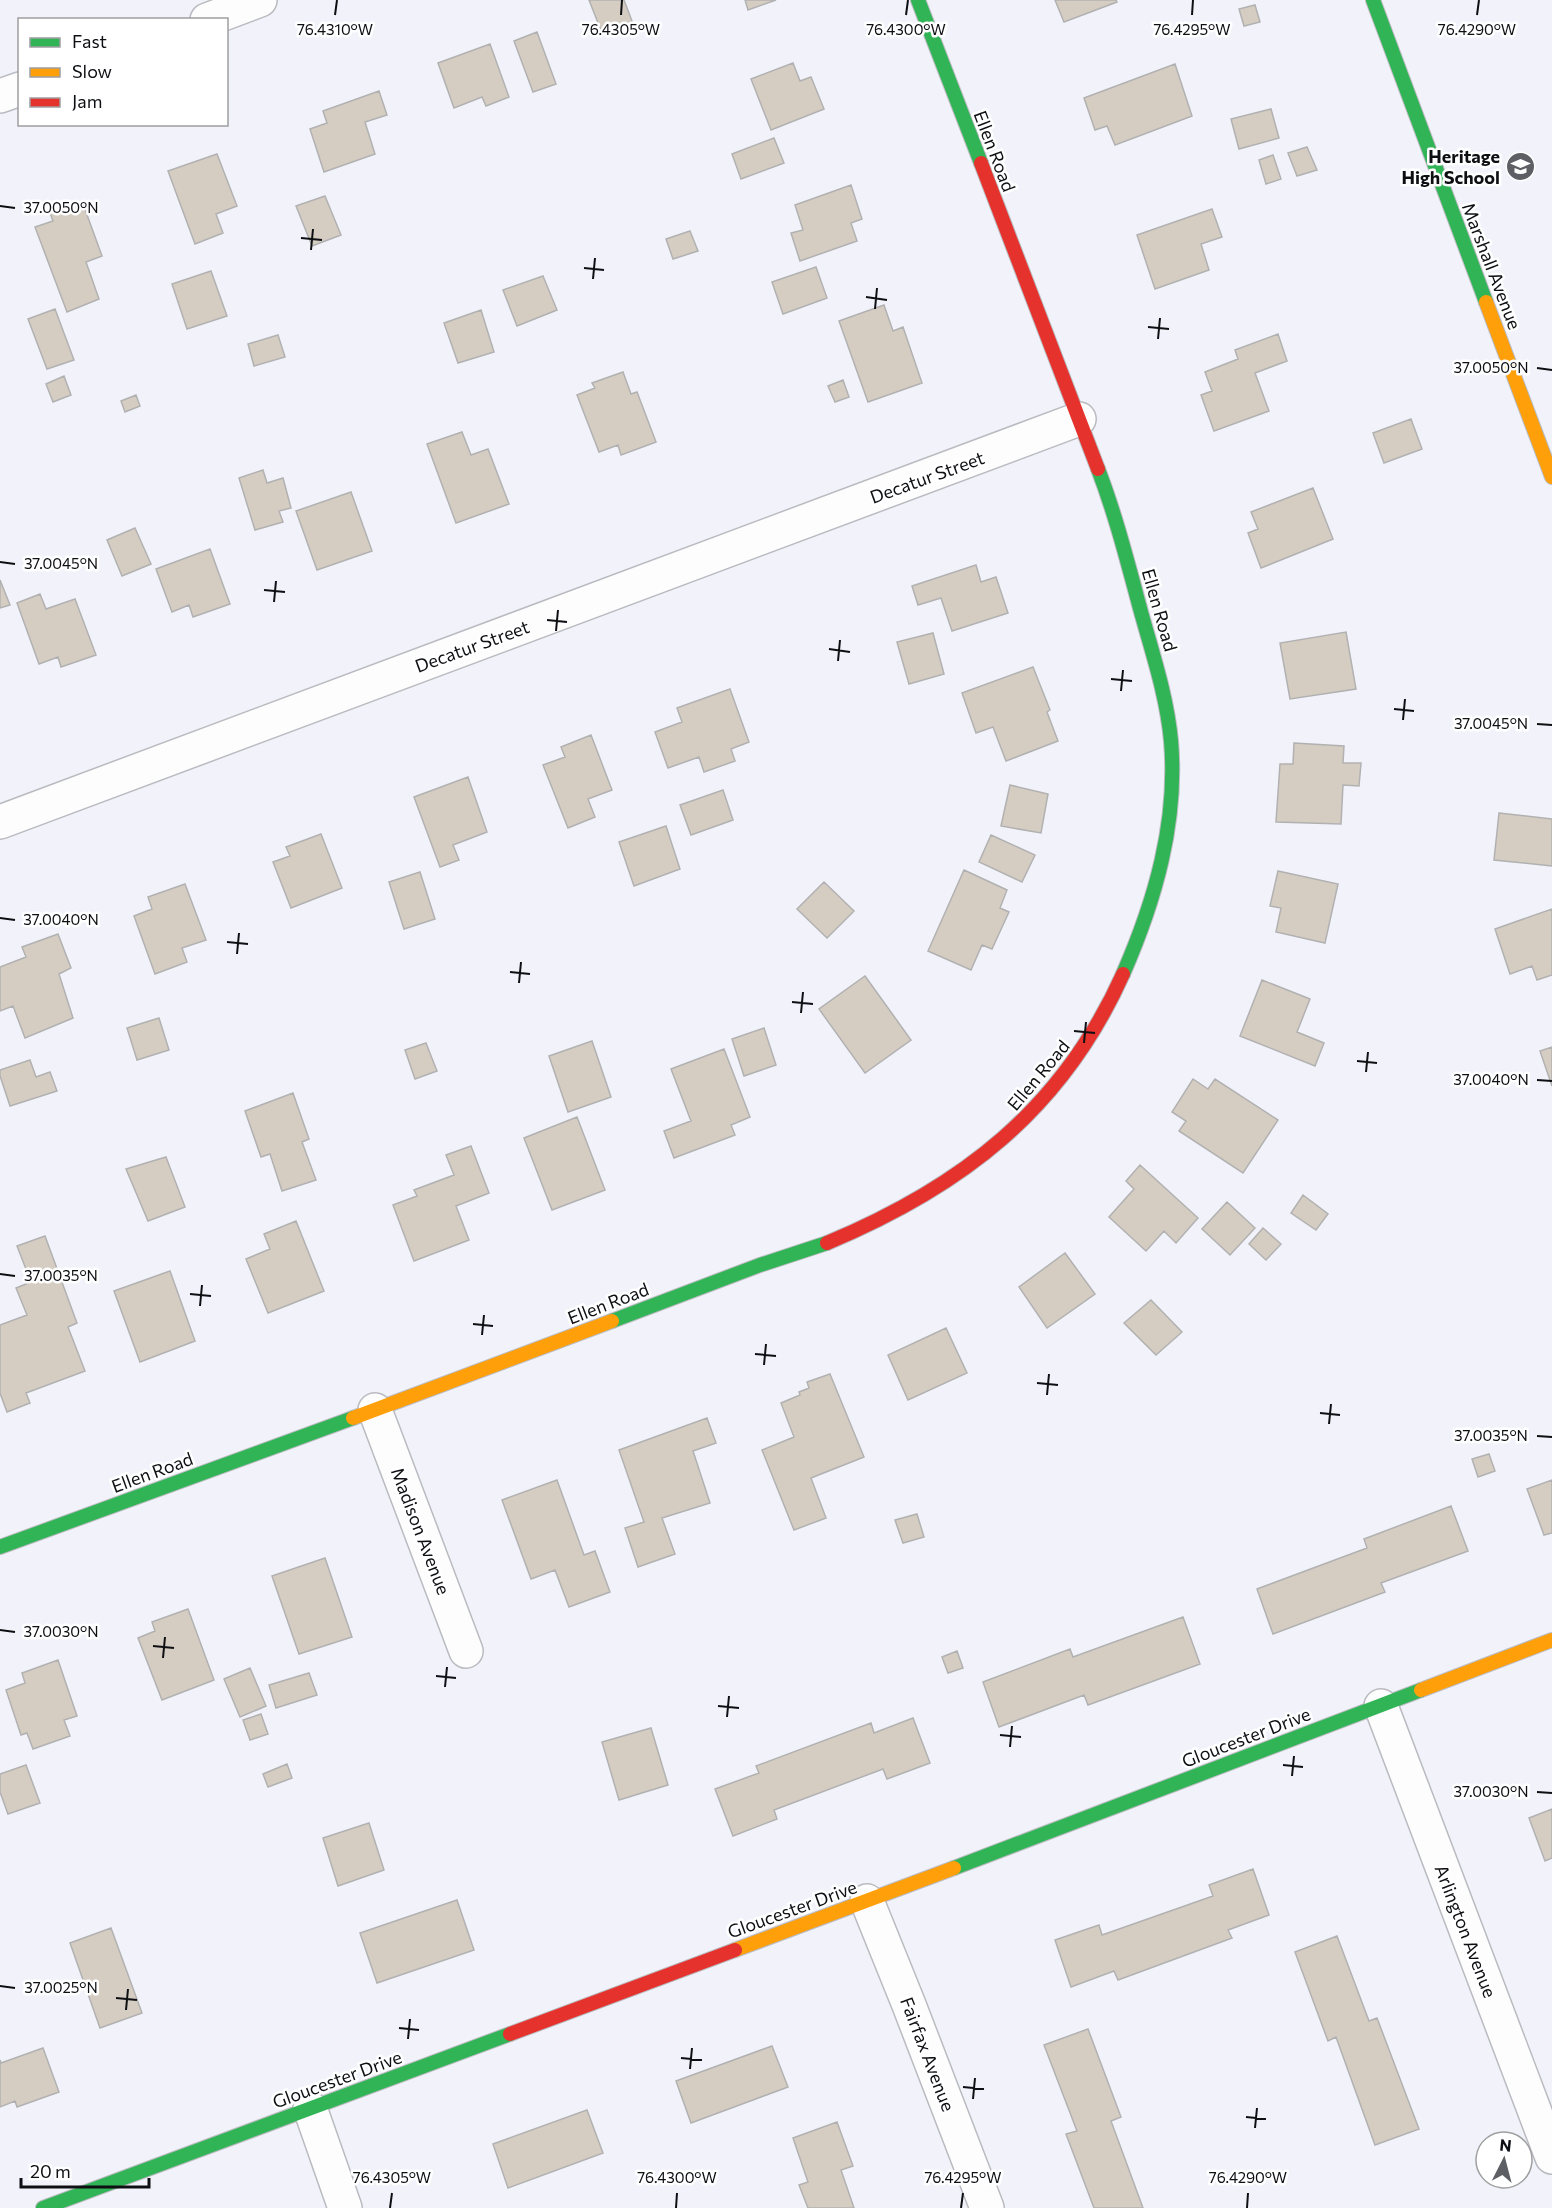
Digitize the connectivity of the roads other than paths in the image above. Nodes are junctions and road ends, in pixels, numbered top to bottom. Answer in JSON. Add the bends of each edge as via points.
{"nodes":[{"id":1,"x":260,"y":0,"type":"edge"},
{"id":2,"x":918,"y":0,"type":"edge"},
{"id":3,"x":1372,"y":0,"type":"edge"},
{"id":4,"x":212,"y":18,"type":"edge"},
{"id":5,"x":18,"y":89,"type":"edge"},
{"id":6,"x":0,"y":96,"type":"edge"},
{"id":7,"x":1079,"y":420,"type":"junction"},
{"id":8,"x":1552,"y":477,"type":"edge"},
{"id":9,"x":0,"y":822,"type":"edge"},
{"id":10,"x":375,"y":1410,"type":"junction"},
{"id":11,"x":0,"y":1547,"type":"edge"},
{"id":12,"x":1552,"y":1640,"type":"edge"},
{"id":13,"x":466,"y":1651,"type":"dead end"},
{"id":14,"x":1381,"y":1706,"type":"junction"},
{"id":15,"x":867,"y":1901,"type":"junction"},
{"id":16,"x":310,"y":2108,"type":"junction"},
{"id":17,"x":1552,"y":2157,"type":"edge"},
{"id":18,"x":43,"y":2208,"type":"edge"},
{"id":19,"x":345,"y":2208,"type":"edge"},
{"id":20,"x":987,"y":2208,"type":"edge"}],
"edges":[{"from":1,"to":4,"type":"street"},
{"from":2,"to":7,"type":"street","name":"Ellen Road"},
{"from":3,"to":8,"type":"street","name":"Marshall Avenue"},
{"from":5,"to":6,"type":"street"},
{"from":7,"to":9,"type":"street","name":"Decatur Street"},
{"from":7,"to":10,"type":"street","name":"Ellen Road","via":[[1113,510],[1161,682],[1172,759],[1166,844],[1157,886],[1144,927],[1112,999],[1084,1047],[1052,1090],[1014,1130],[943,1184],[885,1218],[824,1245],[760,1265]]},
{"from":10,"to":11,"type":"street","name":"Ellen Road"},
{"from":10,"to":13,"type":"street","name":"Madison Avenue"},
{"from":12,"to":14,"type":"street","name":"Gloucester Drive"},
{"from":14,"to":15,"type":"street","name":"Gloucester Drive"},
{"from":14,"to":17,"type":"street","name":"Arlington Avenue"},
{"from":15,"to":16,"type":"street","name":"Gloucester Drive"},
{"from":15,"to":20,"type":"street","name":"Fairfax Avenue"},
{"from":16,"to":18,"type":"street","name":"Gloucester Drive"},
{"from":16,"to":19,"type":"street"}]}
